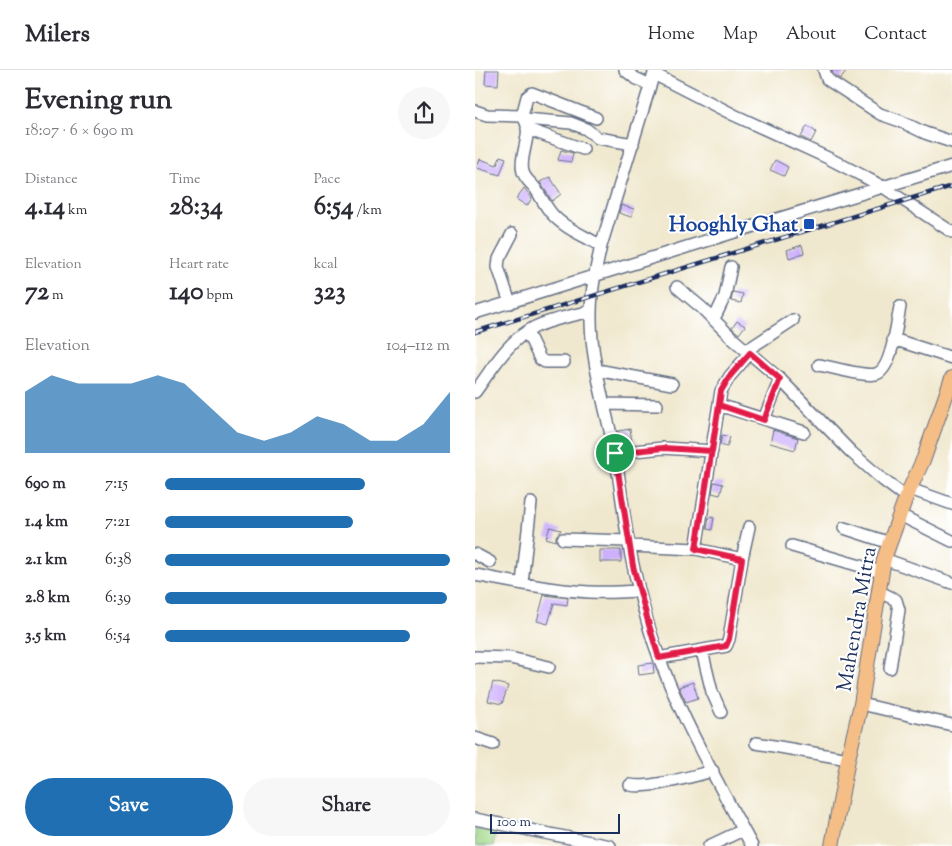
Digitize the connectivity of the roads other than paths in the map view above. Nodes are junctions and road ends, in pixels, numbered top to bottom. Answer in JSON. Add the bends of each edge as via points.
{"nodes":[{"id":1,"x":625,"y":70,"type":"edge"},
{"id":2,"x":824,"y":70,"type":"edge"},
{"id":3,"x":653,"y":76,"type":"edge"},
{"id":4,"x":475,"y":111,"type":"edge"},
{"id":5,"x":597,"y":118,"type":"dead end"},
{"id":6,"x":525,"y":121,"type":"junction"},
{"id":7,"x":952,"y":142,"type":"edge"},
{"id":8,"x":633,"y":144,"type":"junction"},
{"id":9,"x":583,"y":150,"type":"dead end"},
{"id":10,"x":952,"y":166,"type":"edge"},
{"id":11,"x":883,"y":187,"type":"junction"},
{"id":12,"x":952,"y":232,"type":"edge"},
{"id":13,"x":512,"y":234,"type":"dead end"},
{"id":14,"x":601,"y":246,"type":"junction"},
{"id":15,"x":731,"y":267,"type":"dead end"},
{"id":16,"x":595,"y":275,"type":"junction"},
{"id":17,"x":677,"y":287,"type":"dead end"},
{"id":18,"x":510,"y":303,"type":"junction"},
{"id":19,"x":900,"y":307,"type":"dead end"},
{"id":20,"x":591,"y":311,"type":"junction"},
{"id":21,"x":475,"y":313,"type":"edge"},
{"id":22,"x":714,"y":319,"type":"junction"},
{"id":23,"x":793,"y":320,"type":"dead end"},
{"id":24,"x":527,"y":332,"type":"junction"},
{"id":25,"x":893,"y":340,"type":"junction"},
{"id":26,"x":749,"y":352,"type":"junction"},
{"id":27,"x":952,"y":358,"type":"edge"},
{"id":28,"x":564,"y":362,"type":"dead end"},
{"id":29,"x":819,"y":365,"type":"dead end"},
{"id":30,"x":597,"y":370,"type":"junction"},
{"id":31,"x":952,"y":378,"type":"edge"},
{"id":32,"x":780,"y":379,"type":"junction"},
{"id":33,"x":672,"y":384,"type":"dead end"},
{"id":34,"x":475,"y":392,"type":"edge"},
{"id":35,"x":949,"y":398,"type":"edge"},
{"id":36,"x":604,"y":404,"type":"junction"},
{"id":37,"x":657,"y":405,"type":"dead end"},
{"id":38,"x":719,"y":405,"type":"junction"},
{"id":39,"x":764,"y":420,"type":"junction"},
{"id":40,"x":805,"y":432,"type":"dead end"},
{"id":41,"x":712,"y":451,"type":"junction"},
{"id":42,"x":615,"y":453,"type":"junction"},
{"id":43,"x":908,"y":493,"type":"junction"},
{"id":44,"x":531,"y":503,"type":"dead end"},
{"id":45,"x":952,"y":504,"type":"edge"},
{"id":46,"x":900,"y":515,"type":"junction"},
{"id":47,"x":749,"y":527,"type":"dead end"},
{"id":48,"x":844,"y":528,"type":"dead end"},
{"id":49,"x":563,"y":539,"type":"dead end"},
{"id":50,"x":952,"y":541,"type":"edge"},
{"id":51,"x":628,"y":543,"type":"junction"},
{"id":52,"x":890,"y":543,"type":"junction"},
{"id":53,"x":792,"y":546,"type":"dead end"},
{"id":54,"x":696,"y":549,"type":"junction"},
{"id":55,"x":475,"y":554,"type":"edge"},
{"id":56,"x":742,"y":559,"type":"junction"},
{"id":57,"x":490,"y":562,"type":"dead end"},
{"id":58,"x":883,"y":565,"type":"junction"},
{"id":59,"x":475,"y":574,"type":"edge"},
{"id":60,"x":952,"y":583,"type":"edge"},
{"id":61,"x":522,"y":584,"type":"junction"},
{"id":62,"x":639,"y":591,"type":"junction"},
{"id":63,"x":878,"y":591,"type":"junction"},
{"id":64,"x":702,"y":651,"type":"junction"},
{"id":65,"x":475,"y":657,"type":"edge"},
{"id":66,"x":659,"y":658,"type":"junction"},
{"id":67,"x":549,"y":667,"type":"dead end"},
{"id":68,"x":889,"y":668,"type":"dead end"},
{"id":69,"x":861,"y":704,"type":"junction"},
{"id":70,"x":721,"y":712,"type":"dead end"},
{"id":71,"x":952,"y":725,"type":"edge"},
{"id":72,"x":475,"y":738,"type":"edge"},
{"id":73,"x":493,"y":744,"type":"dead end"},
{"id":74,"x":757,"y":744,"type":"dead end"},
{"id":75,"x":848,"y":759,"type":"junction"},
{"id":76,"x":713,"y":771,"type":"junction"},
{"id":77,"x":630,"y":785,"type":"dead end"},
{"id":78,"x":475,"y":819,"type":"edge"},
{"id":79,"x":743,"y":830,"type":"junction"},
{"id":80,"x":610,"y":846,"type":"edge"},
{"id":81,"x":709,"y":846,"type":"edge"},
{"id":82,"x":752,"y":846,"type":"edge"},
{"id":83,"x":832,"y":846,"type":"edge"}],
"edges":[{"from":1,"to":3,"type":"street","via":[[635,78]]},
{"from":2,"to":7,"type":"street","via":[[827,79],[874,110]]},
{"from":3,"to":8,"type":"street"},
{"from":3,"to":11,"type":"street"},
{"from":4,"to":6,"type":"street"},
{"from":5,"to":6,"type":"street","via":[[532,93],[527,97]]},
{"from":6,"to":8,"type":"street","via":[[571,123],[598,138]]},
{"from":6,"to":9,"type":"street"},
{"from":6,"to":14,"type":"street","via":[[522,164],[527,180],[557,219]]},
{"from":8,"to":14,"type":"street"},
{"from":10,"to":11,"type":"street"},
{"from":11,"to":12,"type":"street"},
{"from":11,"to":16,"type":"street"},
{"from":13,"to":18,"type":"street","via":[[498,267]]},
{"from":14,"to":16,"type":"street"},
{"from":15,"to":22,"type":"street","via":[[725,296]]},
{"from":16,"to":18,"type":"street"},
{"from":16,"to":20,"type":"street"},
{"from":17,"to":22,"type":"street"},
{"from":18,"to":21,"type":"street"},
{"from":19,"to":25,"type":"street"},
{"from":20,"to":24,"type":"street","via":[[536,326]]},
{"from":20,"to":30,"type":"street"},
{"from":22,"to":26,"type":"street"},
{"from":23,"to":26,"type":"street"},
{"from":24,"to":28,"type":"street","via":[[540,359]]},
{"from":24,"to":34,"type":"street","via":[[510,346]]},
{"from":25,"to":27,"type":"street"},
{"from":25,"to":29,"type":"street","via":[[885,368],[877,374]]},
{"from":26,"to":32,"type":"street"},
{"from":26,"to":38,"type":"street","via":[[721,391]]},
{"from":30,"to":33,"type":"street"},
{"from":30,"to":36,"type":"street"},
{"from":31,"to":35,"type":"main road","name":"Mahendra Mitra"},
{"from":32,"to":39,"type":"street"},
{"from":32,"to":43,"type":"street","via":[[851,452],[883,480]]},
{"from":35,"to":43,"type":"main road","name":"Mahendra Mitra"},
{"from":36,"to":37,"type":"street"},
{"from":36,"to":42,"type":"street"},
{"from":38,"to":39,"type":"street"},
{"from":38,"to":41,"type":"street"},
{"from":39,"to":40,"type":"street"},
{"from":41,"to":42,"type":"street","via":[[663,448]]},
{"from":41,"to":54,"type":"street"},
{"from":42,"to":51,"type":"street"},
{"from":43,"to":45,"type":"street"},
{"from":43,"to":46,"type":"main road","name":"Mahendra Mitra"},
{"from":44,"to":61,"type":"street"},
{"from":46,"to":50,"type":"street"},
{"from":46,"to":52,"type":"main road","name":"Mahendra Mitra"},
{"from":47,"to":56,"type":"street"},
{"from":48,"to":52,"type":"street"},
{"from":49,"to":51,"type":"street"},
{"from":51,"to":54,"type":"street"},
{"from":51,"to":62,"type":"street"},
{"from":52,"to":58,"type":"main road","name":"Mahendra Mitra"},
{"from":53,"to":58,"type":"street"},
{"from":54,"to":56,"type":"street"},
{"from":55,"to":57,"type":"street"},
{"from":56,"to":64,"type":"street","via":[[726,646]]},
{"from":58,"to":60,"type":"street"},
{"from":58,"to":63,"type":"main road","name":"Mahendra Mitra"},
{"from":59,"to":61,"type":"street"},
{"from":61,"to":62,"type":"street","via":[[591,592]]},
{"from":62,"to":66,"type":"street"},
{"from":63,"to":68,"type":"street","via":[[896,600],[899,610]]},
{"from":63,"to":69,"type":"main road","name":"Mahendra Mitra"},
{"from":64,"to":66,"type":"street"},
{"from":64,"to":70,"type":"street","via":[[712,692]]},
{"from":65,"to":67,"type":"street","via":[[510,658]]},
{"from":66,"to":76,"type":"street"},
{"from":69,"to":71,"type":"street"},
{"from":69,"to":75,"type":"main road","name":"Mahendra Mitra"},
{"from":72,"to":73,"type":"street"},
{"from":74,"to":75,"type":"street"},
{"from":75,"to":83,"type":"main road","name":"Mahendra Mitra"},
{"from":76,"to":77,"type":"street","via":[[665,782]]},
{"from":76,"to":79,"type":"street"},
{"from":78,"to":80,"type":"street"},
{"from":79,"to":81,"type":"street"},
{"from":79,"to":82,"type":"street"}]}
